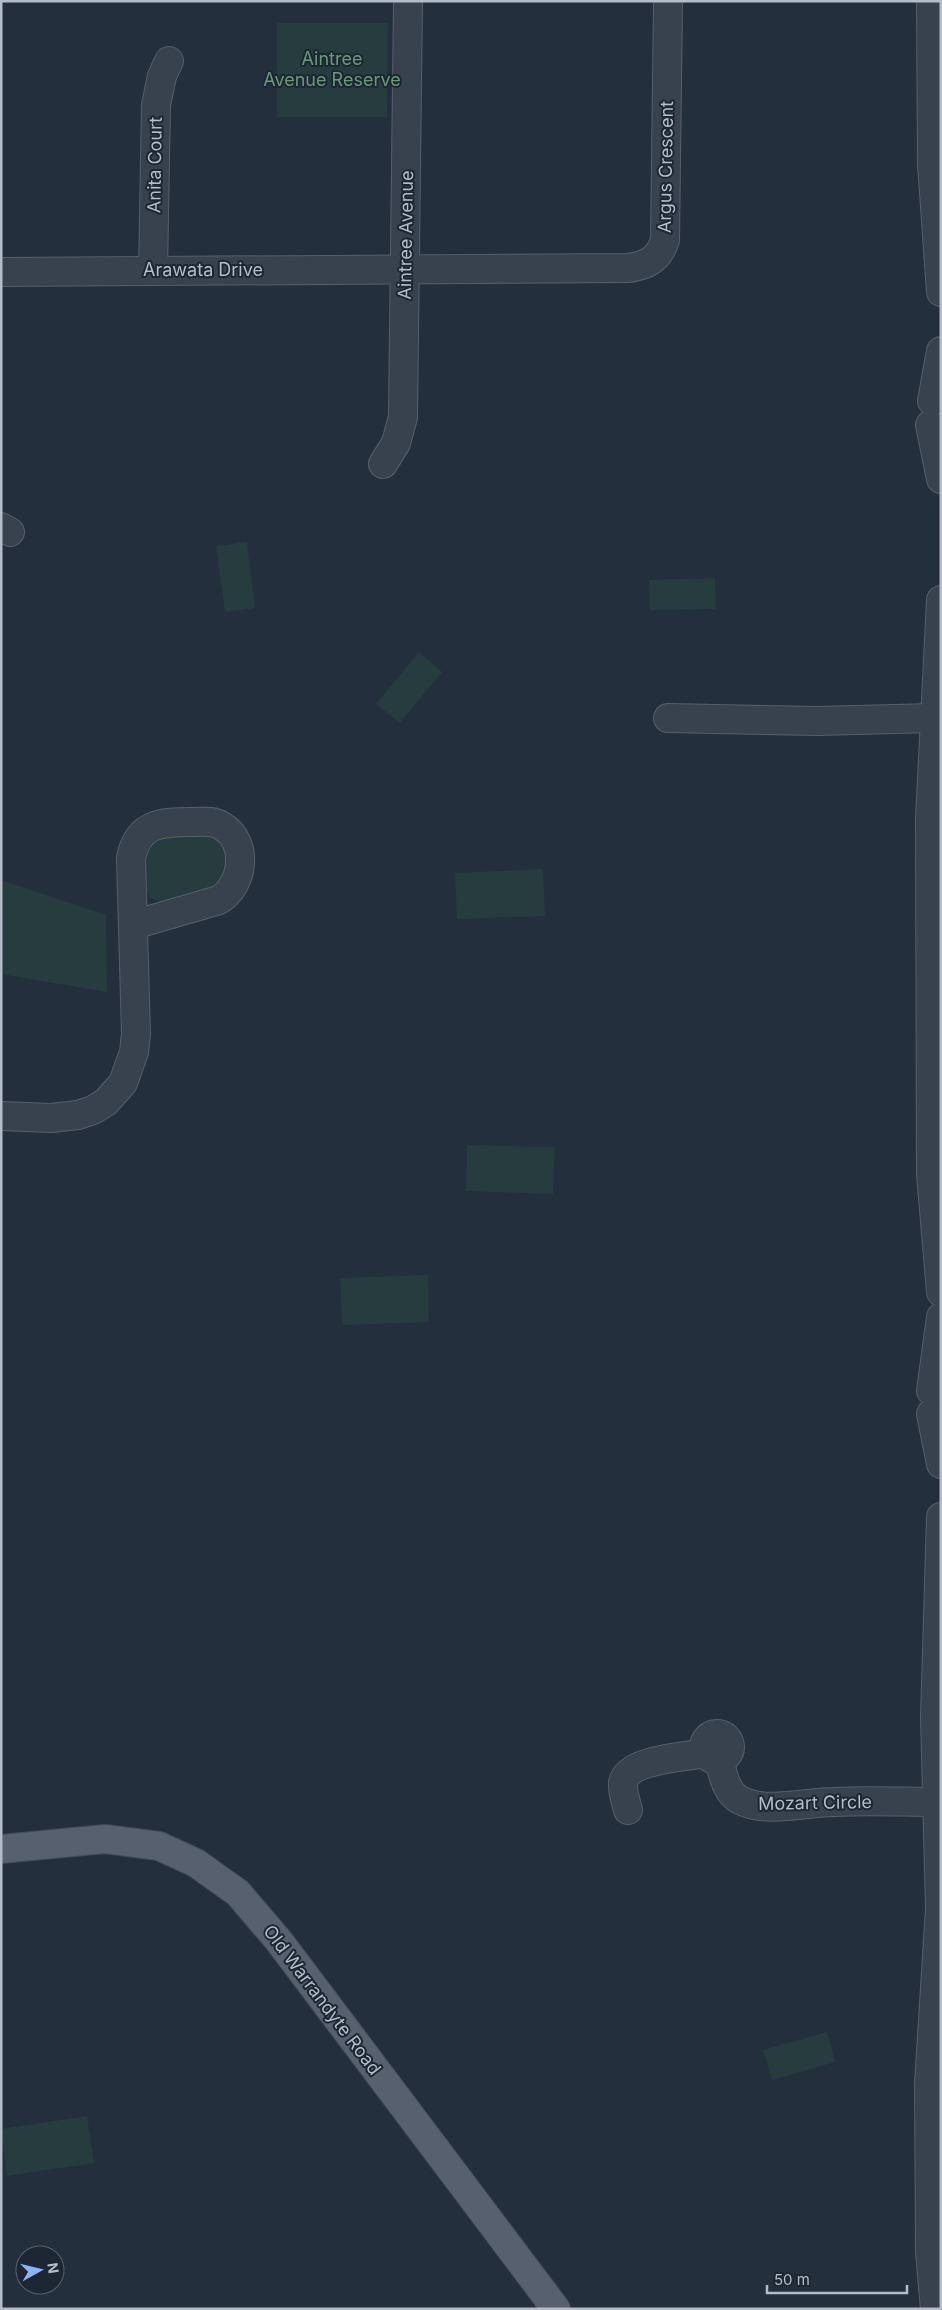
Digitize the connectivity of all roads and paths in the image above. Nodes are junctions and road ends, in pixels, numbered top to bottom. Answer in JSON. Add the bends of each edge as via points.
{"nodes":[{"id":1,"x":408,"y":1,"type":"edge"},
{"id":2,"x":668,"y":1,"type":"edge"},
{"id":3,"x":931,"y":1,"type":"edge"},
{"id":4,"x":169,"y":61,"type":"dead end"},
{"id":5,"x":406,"y":269,"type":"junction"},
{"id":6,"x":153,"y":271,"type":"junction"},
{"id":7,"x":1,"y":272,"type":"edge"},
{"id":8,"x":941,"y":292,"type":"edge"},
{"id":9,"x":941,"y":351,"type":"edge"},
{"id":10,"x":936,"y":414,"type":"edge"},
{"id":11,"x":383,"y":464,"type":"dead end"},
{"id":12,"x":941,"y":479,"type":"edge"},
{"id":13,"x":941,"y":600,"type":"edge"},
{"id":14,"x":668,"y":718,"type":"dead end"},
{"id":15,"x":934,"y":718,"type":"junction"},
{"id":16,"x":133,"y":925,"type":"junction"},
{"id":17,"x":1,"y":1116,"type":"edge"},
{"id":18,"x":941,"y":1292,"type":"edge"},
{"id":19,"x":941,"y":1316,"type":"edge"},
{"id":20,"x":936,"y":1403,"type":"edge"},
{"id":21,"x":941,"y":1464,"type":"edge"},
{"id":22,"x":941,"y":1517,"type":"edge"},
{"id":23,"x":939,"y":1807,"type":"edge"},
{"id":24,"x":628,"y":1810,"type":"dead end"},
{"id":25,"x":1,"y":1849,"type":"edge"},
{"id":26,"x":935,"y":2084,"type":"edge"},
{"id":27,"x":556,"y":2309,"type":"edge"},
{"id":28,"x":935,"y":2309,"type":"edge"}],
"edges":[{"from":1,"to":5,"type":"street","name":"Aintree Avenue"},
{"from":2,"to":5,"type":"street","name":"Argus Crescent","via":[[666,231],[663,247],[656,258],[627,268]]},
{"from":3,"to":8,"type":"street","via":[[932,164]]},
{"from":4,"to":6,"type":"street","name":"Anita Court","via":[[156,105]]},
{"from":5,"to":6,"type":"street","name":"Arawata Drive"},
{"from":5,"to":11,"type":"street","name":"Aintree Avenue","via":[[403,417],[396,443]]},
{"from":6,"to":7,"type":"street","name":"Arawata Drive"},
{"from":9,"to":10,"type":"street"},
{"from":10,"to":12,"type":"street"},
{"from":13,"to":15,"type":"street"},
{"from":14,"to":15,"type":"street","via":[[817,721]]},
{"from":15,"to":18,"type":"street","via":[[930,819],[931,1164]]},
{"from":16,"to":16,"type":"street","via":[[131,858],[140,835],[157,824],[170,822],[212,822],[228,830],[238,848],[240,865],[237,881],[226,896]]},
{"from":16,"to":17,"type":"street","via":[[136,1034],[124,1083],[106,1102],[78,1115],[51,1118]]},
{"from":19,"to":20,"type":"street"},
{"from":20,"to":21,"type":"street"},
{"from":22,"to":23,"type":"street","via":[[935,1717]]},
{"from":23,"to":24,"type":"street","name":"Mozart Circle","via":[[834,1802],[758,1806],[734,1796],[712,1757],[666,1759],[632,1770],[623,1785]]},
{"from":23,"to":26,"type":"street","via":[[940,1917]]},
{"from":25,"to":27,"type":"main road","name":"Old Warrandyte Road","via":[[104,1838],[159,1846],[196,1863],[238,1893],[279,1941]]},
{"from":26,"to":28,"type":"street","via":[[930,2252]]}]}
